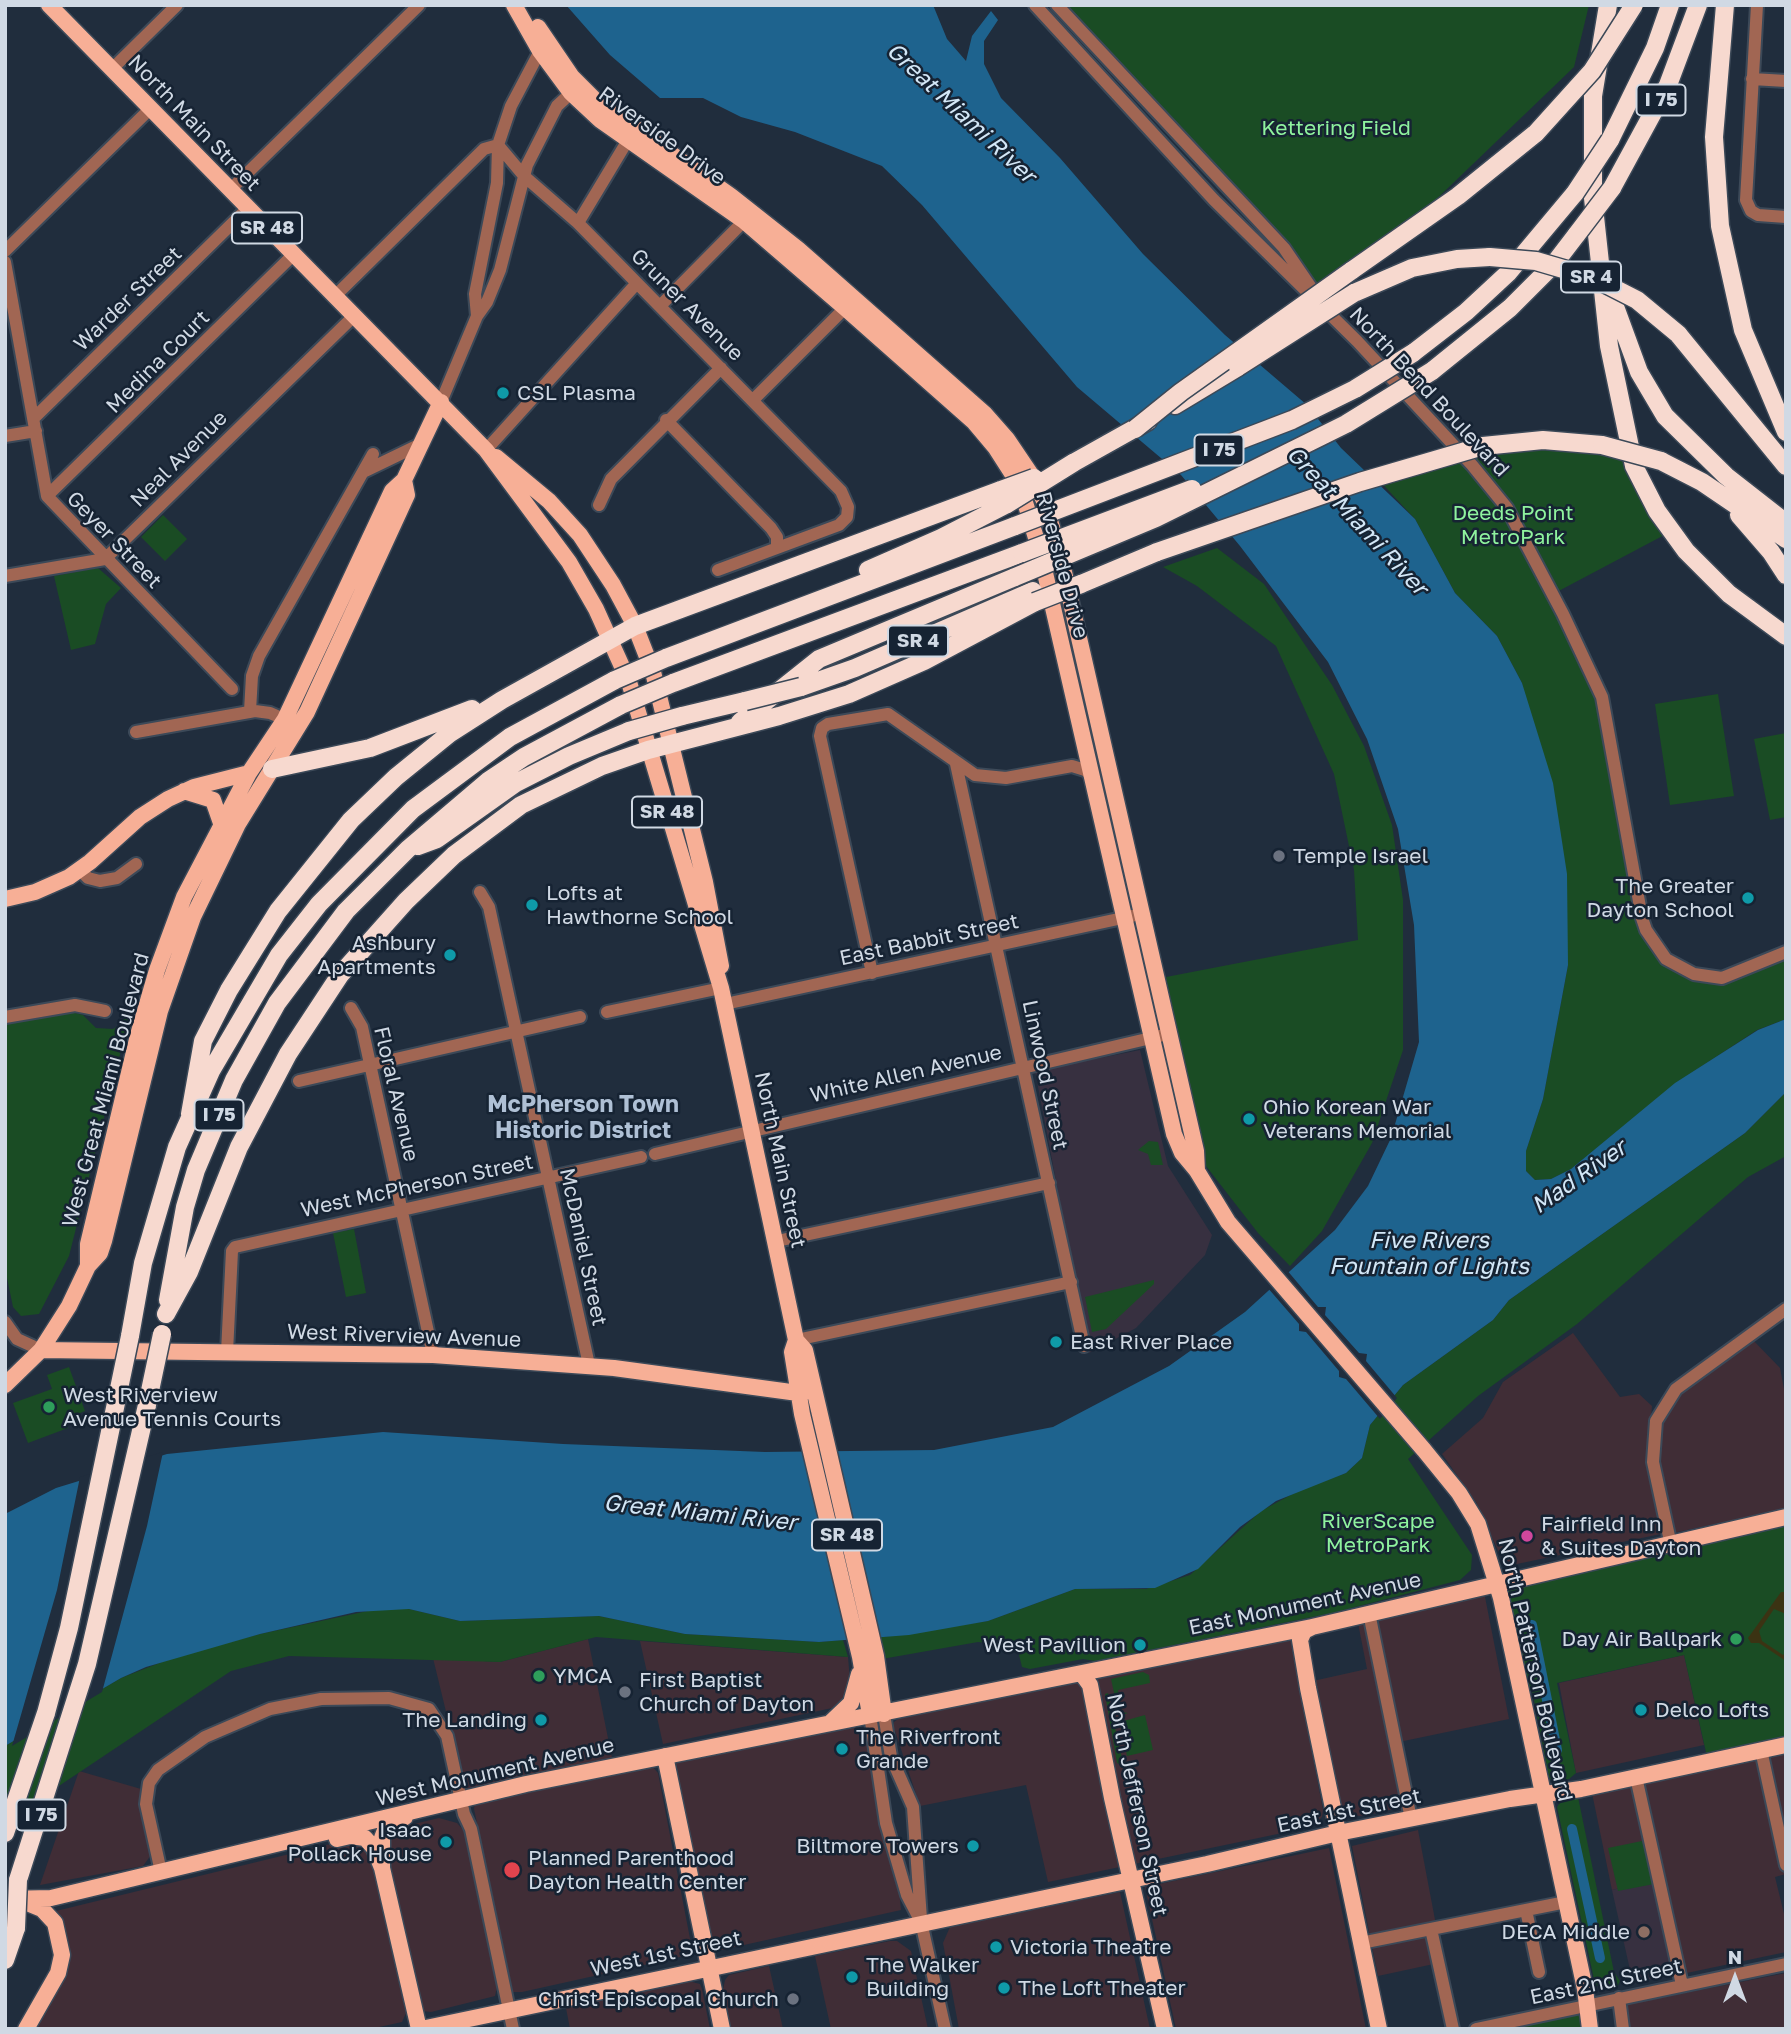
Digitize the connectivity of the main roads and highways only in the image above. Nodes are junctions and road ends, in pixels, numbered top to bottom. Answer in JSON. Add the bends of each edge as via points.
{"nodes":[{"id":1,"x":49,"y":5,"type":"edge"},
{"id":2,"x":514,"y":5,"type":"edge"},
{"id":3,"x":525,"y":5,"type":"edge"},
{"id":4,"x":1608,"y":5,"type":"edge"},
{"id":5,"x":1634,"y":5,"type":"edge"},
{"id":6,"x":1670,"y":5,"type":"edge"},
{"id":7,"x":1698,"y":5,"type":"edge"},
{"id":8,"x":1726,"y":5,"type":"edge"},
{"id":9,"x":1597,"y":243,"type":"junction"},
{"id":10,"x":441,"y":402,"type":"junction"},
{"id":11,"x":1135,"y":429,"type":"junction"},
{"id":12,"x":1786,"y":432,"type":"edge"},
{"id":13,"x":486,"y":450,"type":"junction"},
{"id":14,"x":1277,"y":456,"type":"junction"},
{"id":15,"x":1786,"y":466,"type":"edge"},
{"id":16,"x":1723,"y":496,"type":"junction"},
{"id":17,"x":1004,"y":497,"type":"junction"},
{"id":18,"x":1786,"y":523,"type":"edge"},
{"id":19,"x":1786,"y":539,"type":"edge"},
{"id":20,"x":1786,"y":575,"type":"edge"},
{"id":21,"x":827,"y":597,"type":"junction"},
{"id":22,"x":1034,"y":597,"type":"junction"},
{"id":23,"x":635,"y":626,"type":"junction"},
{"id":24,"x":1786,"y":636,"type":"edge"},
{"id":25,"x":609,"y":638,"type":"junction"},
{"id":26,"x":502,"y":700,"type":"junction"},
{"id":27,"x":292,"y":723,"type":"junction"},
{"id":28,"x":728,"y":729,"type":"junction"},
{"id":29,"x":670,"y":744,"type":"junction"},
{"id":30,"x":648,"y":750,"type":"junction"},
{"id":31,"x":272,"y":769,"type":"junction"},
{"id":32,"x":249,"y":773,"type":"junction"},
{"id":33,"x":184,"y":791,"type":"junction"},
{"id":34,"x":221,"y":823,"type":"junction"},
{"id":35,"x":408,"y":849,"type":"junction"},
{"id":36,"x":5,"y":899,"type":"edge"},
{"id":37,"x":1134,"y":916,"type":"junction"},
{"id":38,"x":723,"y":996,"type":"junction"},
{"id":39,"x":190,"y":1114,"type":"junction"},
{"id":40,"x":1240,"y":1235,"type":"joint"},
{"id":41,"x":88,"y":1266,"type":"junction"},
{"id":42,"x":166,"y":1314,"type":"junction"},
{"id":43,"x":41,"y":1350,"type":"junction"},
{"id":44,"x":5,"y":1385,"type":"edge"},
{"id":45,"x":806,"y":1391,"type":"junction"},
{"id":46,"x":1786,"y":1517,"type":"edge"},
{"id":47,"x":1496,"y":1582,"type":"junction"},
{"id":48,"x":1312,"y":1627,"type":"junction"},
{"id":49,"x":866,"y":1658,"type":"junction"},
{"id":50,"x":1082,"y":1674,"type":"junction"},
{"id":51,"x":877,"y":1715,"type":"junction"},
{"id":52,"x":831,"y":1722,"type":"junction"},
{"id":53,"x":1786,"y":1745,"type":"edge"},
{"id":54,"x":665,"y":1756,"type":"junction"},
{"id":55,"x":1543,"y":1794,"type":"junction"},
{"id":56,"x":416,"y":1810,"type":"junction"},
{"id":57,"x":6,"y":1828,"type":"edge"},
{"id":58,"x":1338,"y":1833,"type":"junction"},
{"id":59,"x":382,"y":1868,"type":"junction"},
{"id":60,"x":161,"y":1871,"type":"junction"},
{"id":61,"x":1130,"y":1879,"type":"junction"},
{"id":62,"x":10,"y":1900,"type":"edge"},
{"id":63,"x":11,"y":1922,"type":"edge"},
{"id":64,"x":921,"y":1922,"type":"joint"},
{"id":65,"x":5,"y":1960,"type":"edge"},
{"id":66,"x":709,"y":1967,"type":"junction"},
{"id":67,"x":30,"y":2022,"type":"edge"},
{"id":68,"x":420,"y":2029,"type":"edge"},
{"id":69,"x":722,"y":2029,"type":"edge"},
{"id":70,"x":1165,"y":2029,"type":"edge"},
{"id":71,"x":1379,"y":2029,"type":"edge"},
{"id":72,"x":1590,"y":2029,"type":"edge"}],
"edges":[{"from":1,"to":10,"type":"main road","name":"North Main Street","number":"SR 48"},
{"from":2,"to":37,"type":"main road","name":"Riverside Drive","via":[[571,93],[628,140],[744,220],[974,422],[996,447],[1020,486],[1040,551],[1092,776]]},
{"from":3,"to":37,"type":"main road","name":"Riverside Drive","via":[[555,54],[595,100],[775,229],[985,414],[1023,460],[1044,501],[1059,550]]},
{"from":4,"to":9,"type":"highway","via":[[1591,139]]},
{"from":5,"to":11,"type":"highway","bridge":true,"via":[[1592,71],[1536,133],[1458,196]]},
{"from":6,"to":21,"type":"highway","number":"I 75","bridge":true,"via":[[1655,48],[1610,140],[1575,192],[1508,273],[1413,353],[1292,421]]},
{"from":7,"to":14,"type":"highway","number":"I 75","bridge":true,"via":[[1663,96],[1612,188],[1553,264],[1500,316],[1432,371],[1373,409]]},
{"from":8,"to":12,"type":"highway","via":[[1714,137],[1720,226],[1743,330]]},
{"from":9,"to":18,"type":"highway","via":[[1621,329],[1639,372],[1665,415],[1726,477]]},
{"from":9,"to":24,"type":"highway","via":[[1617,390],[1634,466],[1646,493],[1670,532],[1705,572]]},
{"from":10,"to":13,"type":"main road","name":"North Main Street","number":"SR 48"},
{"from":10,"to":27,"type":"main road","name":"West Great Miami Boulevard","via":[[404,480],[407,495]]},
{"from":11,"to":15,"type":"highway","number":"SR 4","bridge":true,"via":[[1354,293],[1412,268],[1490,257],[1536,261],[1594,278],[1637,300],[1678,334]]},
{"from":11,"to":17,"type":"highway","number":"SR 4","bridge":true},
{"from":13,"to":23,"type":"main road","name":"North Main Street","number":"SR 48","via":[[540,493],[580,535]]},
{"from":13,"to":25,"type":"main road","name":"North Main Street","number":"SR 48","via":[[569,562]]},
{"from":14,"to":28,"type":"highway","bridge":true,"via":[[1156,518],[819,659],[747,719]]},
{"from":14,"to":35,"type":"highway","number":"I 75","bridge":true,"via":[[621,705],[497,775]]},
{"from":16,"to":19,"type":"highway"},
{"from":16,"to":20,"type":"highway"},
{"from":16,"to":22,"type":"highway","bridge":true,"via":[[1661,461],[1602,445],[1543,440],[1483,446],[1360,482]]},
{"from":17,"to":21,"type":"highway","via":[[942,538],[856,575]]},
{"from":17,"to":23,"type":"highway"},
{"from":21,"to":39,"type":"highway","number":"I 75","bridge":true,"via":[[615,680],[510,737],[450,779],[378,840],[279,955]]},
{"from":22,"to":28,"type":"highway","via":[[880,681],[819,705]]},
{"from":22,"to":35,"type":"highway","number":"SR 4","bridge":true,"via":[[800,687],[629,731],[541,770],[437,839]]},
{"from":23,"to":25,"type":"highway"},
{"from":23,"to":29,"type":"main road","name":"North Main Street","number":"SR 48","via":[[653,671]]},
{"from":25,"to":26,"type":"highway"},
{"from":25,"to":30,"type":"main road","name":"North Main Street","number":"SR 48","via":[[629,682]]},
{"from":26,"to":31,"type":"highway","via":[[370,748]]},
{"from":26,"to":39,"type":"highway","via":[[449,734],[396,777],[351,820],[296,887],[229,990],[203,1041]]},
{"from":27,"to":31,"type":"main road","name":"West Great Miami Boulevard"},
{"from":27,"to":32,"type":"main road","name":"West Great Miami Boulevard"},
{"from":28,"to":29,"type":"highway"},
{"from":29,"to":30,"type":"highway"},
{"from":29,"to":38,"type":"main road","name":"North Main Street","number":"SR 48","via":[[710,905]]},
{"from":30,"to":38,"type":"main road","name":"North Main Street","number":"SR 48"},
{"from":30,"to":42,"type":"highway","via":[[556,786],[481,834],[406,901],[340,975],[270,1085],[222,1185],[189,1272]]},
{"from":31,"to":41,"type":"main road","name":"West Great Miami Boulevard","via":[[223,853],[184,939],[155,1032],[104,1241]]},
{"from":32,"to":33,"type":"main road"},
{"from":32,"to":34,"type":"main road","name":"West Great Miami Boulevard"},
{"from":33,"to":34,"type":"main road","via":[[213,800]]},
{"from":33,"to":36,"type":"main road","via":[[141,817],[59,883]]},
{"from":34,"to":41,"type":"main road","name":"West Great Miami Boulevard","via":[[180,907],[154,979],[88,1244]]},
{"from":35,"to":42,"type":"highway","number":"I 75","via":[[346,911],[300,971],[234,1080],[189,1195]]},
{"from":37,"to":40,"type":"main road","name":"Riverside Drive","via":[[1174,1134],[1182,1153]]},
{"from":38,"to":45,"type":"main road","name":"North Main Street","number":"SR 48","via":[[796,1340],[792,1352]]},
{"from":39,"to":57,"type":"highway","number":"I 75","bridge":true,"via":[[163,1187],[143,1263],[69,1628],[42,1726]]},
{"from":40,"to":47,"type":"main road","name":"North Patterson Boulevard","via":[[1424,1450],[1473,1516]]},
{"from":41,"to":43,"type":"main road","name":"West Great Miami Boulevard"},
{"from":42,"to":63,"type":"highway","number":"I 75","bridge":true,"via":[[90,1653],[18,1880]]},
{"from":43,"to":44,"type":"main road"},
{"from":43,"to":45,"type":"main road","name":"West Riverview Avenue","via":[[433,1355],[589,1366]]},
{"from":45,"to":49,"type":"main road","name":"North Main Street","number":"SR 48","via":[[819,1413]]},
{"from":45,"to":49,"type":"main road","name":"North Main Street","number":"SR 48","via":[[802,1414]]},
{"from":46,"to":47,"type":"main road","name":"East Monument Avenue"},
{"from":47,"to":48,"type":"main road","name":"East Monument Avenue"},
{"from":47,"to":55,"type":"main road","name":"North Patterson Boulevard"},
{"from":48,"to":50,"type":"main road","name":"East Monument Avenue"},
{"from":48,"to":58,"type":"main road","via":[[1301,1635],[1300,1643]]},
{"from":49,"to":51,"type":"main road","name":"North Main Street"},
{"from":49,"to":52,"type":"main road","number":"SR 48","via":[[851,1703]]},
{"from":50,"to":51,"type":"main road","name":"East Monument Avenue"},
{"from":50,"to":61,"type":"main road","name":"North Jefferson Street","via":[[1090,1685]]},
{"from":51,"to":52,"type":"main road","name":"East Monument Avenue"},
{"from":52,"to":54,"type":"main road","name":"West Monument Avenue"},
{"from":53,"to":55,"type":"main road","name":"East 1st Street"},
{"from":54,"to":56,"type":"main road","name":"West Monument Avenue"},
{"from":54,"to":66,"type":"main road"},
{"from":55,"to":58,"type":"main road","name":"East 1st Street"},
{"from":55,"to":72,"type":"main road","name":"North Patterson Boulevard"},
{"from":56,"to":59,"type":"main road","via":[[385,1830]]},
{"from":56,"to":60,"type":"main road","name":"West Monument Avenue"},
{"from":58,"to":61,"type":"main road","name":"East 1st Street"},
{"from":58,"to":71,"type":"main road"},
{"from":59,"to":60,"type":"main road","via":[[371,1843],[350,1836],[177,1878],[163,1876]]},
{"from":59,"to":68,"type":"main road"},
{"from":60,"to":62,"type":"main road","name":"West Monument Avenue","via":[[51,1898]]},
{"from":61,"to":64,"type":"main road","name":"East 1st Street"},
{"from":61,"to":70,"type":"main road","name":"North Jefferson Street"},
{"from":62,"to":67,"type":"main road","via":[[42,1909],[62,1943],[58,1973]]},
{"from":63,"to":65,"type":"highway"},
{"from":64,"to":66,"type":"main road","name":"West 1st Street"},
{"from":66,"to":68,"type":"main road","name":"West 1st Street"},
{"from":66,"to":69,"type":"main road"}]}
